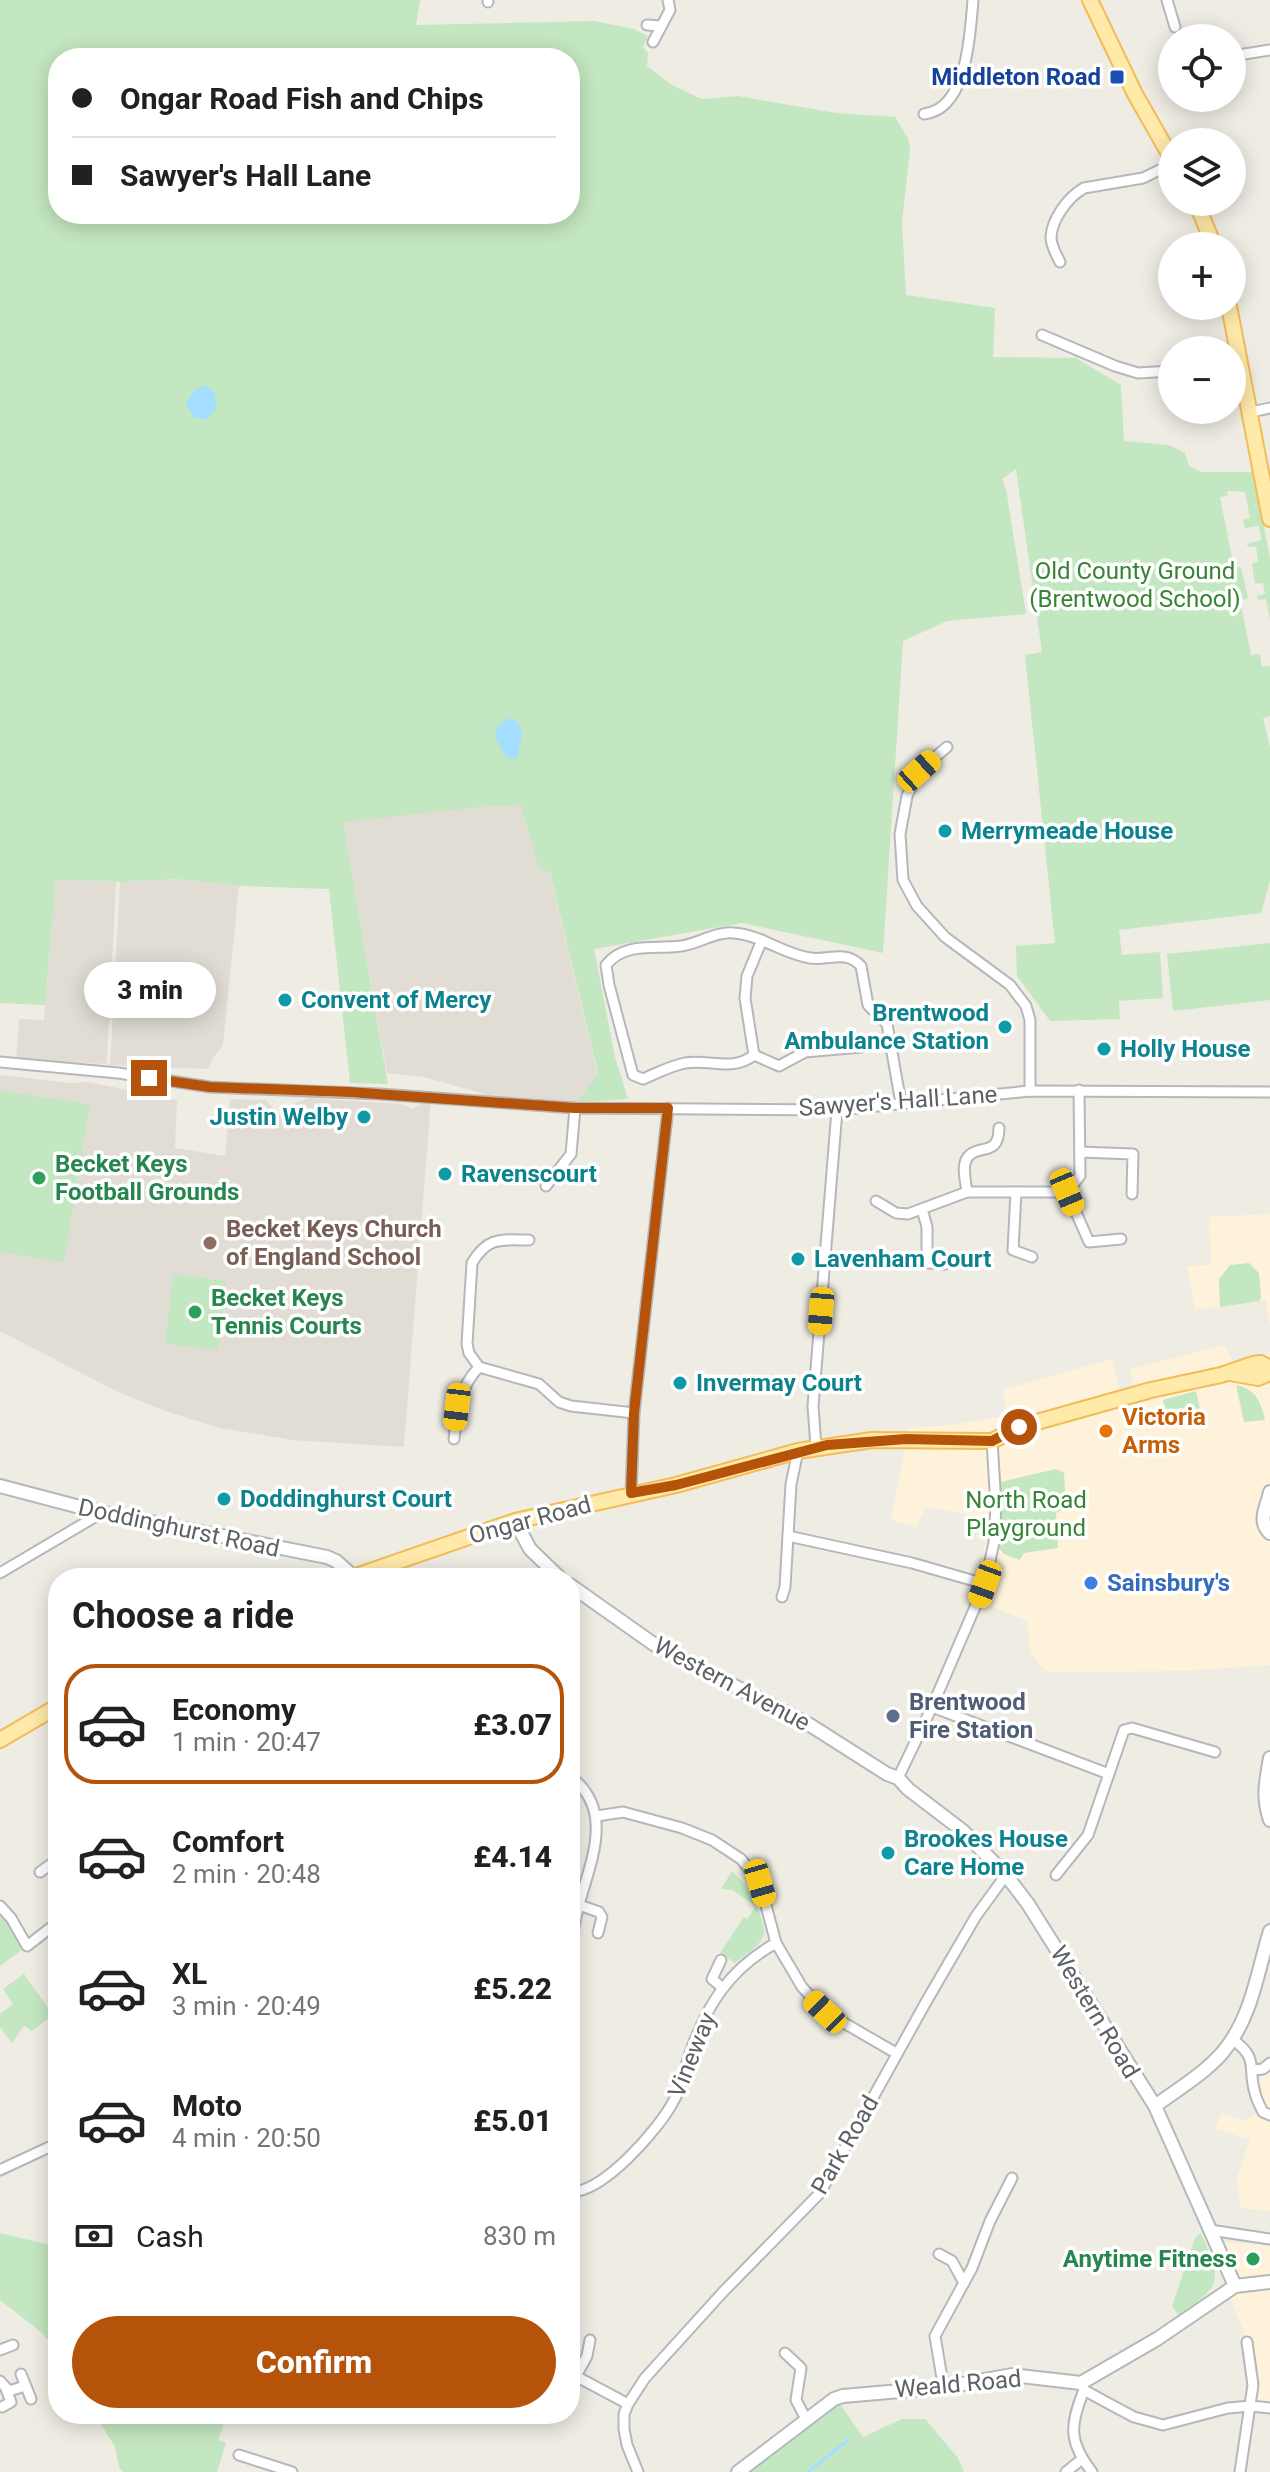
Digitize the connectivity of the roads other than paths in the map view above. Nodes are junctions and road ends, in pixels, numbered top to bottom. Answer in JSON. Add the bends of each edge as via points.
{"nodes":[{"id":1,"x":668,"y":0,"type":"edge"},
{"id":2,"x":973,"y":0,"type":"edge"},
{"id":3,"x":1090,"y":0,"type":"edge"},
{"id":4,"x":1167,"y":0,"type":"edge"},
{"id":5,"x":1174,"y":24,"type":"edge"},
{"id":6,"x":647,"y":25,"type":"dead end"},
{"id":7,"x":661,"y":26,"type":"junction"},
{"id":8,"x":653,"y":42,"type":"dead end"},
{"id":9,"x":1270,"y":50,"type":"edge"},
{"id":10,"x":1246,"y":54,"type":"edge"},
{"id":11,"x":924,"y":114,"type":"dead end"},
{"id":12,"x":1158,"y":136,"type":"edge"},
{"id":13,"x":1158,"y":170,"type":"edge"},
{"id":14,"x":1060,"y":262,"type":"dead end"},
{"id":15,"x":1042,"y":335,"type":"dead end"},
{"id":16,"x":1158,"y":372,"type":"edge"},
{"id":17,"x":1246,"y":395,"type":"edge"},
{"id":18,"x":1270,"y":408,"type":"edge"},
{"id":19,"x":1251,"y":412,"type":"junction"},
{"id":20,"x":1270,"y":519,"type":"edge"},
{"id":21,"x":947,"y":747,"type":"dead end"},
{"id":22,"x":762,"y":940,"type":"junction"},
{"id":23,"x":861,"y":1047,"type":"dead end"},
{"id":24,"x":754,"y":1055,"type":"junction"},
{"id":25,"x":0,"y":1062,"type":"edge"},
{"id":26,"x":1079,"y":1090,"type":"junction"},
{"id":27,"x":1030,"y":1091,"type":"junction"},
{"id":28,"x":1270,"y":1092,"type":"edge"},
{"id":29,"x":901,"y":1103,"type":"junction"},
{"id":30,"x":575,"y":1108,"type":"junction"},
{"id":31,"x":668,"y":1108,"type":"junction"},
{"id":32,"x":837,"y":1110,"type":"junction"},
{"id":33,"x":999,"y":1128,"type":"dead end"},
{"id":34,"x":1080,"y":1152,"type":"junction"},
{"id":35,"x":546,"y":1186,"type":"dead end"},
{"id":36,"x":967,"y":1192,"type":"junction"},
{"id":37,"x":1016,"y":1192,"type":"junction"},
{"id":38,"x":1067,"y":1192,"type":"junction"},
{"id":39,"x":1132,"y":1194,"type":"dead end"},
{"id":40,"x":876,"y":1201,"type":"dead end"},
{"id":41,"x":922,"y":1209,"type":"junction"},
{"id":42,"x":1121,"y":1239,"type":"dead end"},
{"id":43,"x":529,"y":1240,"type":"dead end"},
{"id":44,"x":1032,"y":1257,"type":"dead end"},
{"id":45,"x":945,"y":1264,"type":"dead end"},
{"id":46,"x":479,"y":1367,"type":"junction"},
{"id":47,"x":1270,"y":1370,"type":"edge"},
{"id":48,"x":634,"y":1413,"type":"junction"},
{"id":49,"x":454,"y":1439,"type":"dead end"},
{"id":50,"x":992,"y":1441,"type":"junction"},
{"id":51,"x":816,"y":1447,"type":"junction"},
{"id":52,"x":798,"y":1451,"type":"junction"},
{"id":53,"x":0,"y":1486,"type":"edge"},
{"id":54,"x":1270,"y":1492,"type":"edge"},
{"id":55,"x":631,"y":1493,"type":"junction"},
{"id":56,"x":1268,"y":1509,"type":"edge"},
{"id":57,"x":95,"y":1511,"type":"junction"},
{"id":58,"x":515,"y":1521,"type":"junction"},
{"id":59,"x":1270,"y":1533,"type":"edge"},
{"id":60,"x":788,"y":1536,"type":"junction"},
{"id":61,"x":343,"y":1568,"type":"edge"},
{"id":62,"x":378,"y":1568,"type":"edge"},
{"id":63,"x":550,"y":1568,"type":"edge"},
{"id":64,"x":0,"y":1573,"type":"edge"},
{"id":65,"x":985,"y":1584,"type":"junction"},
{"id":66,"x":580,"y":1592,"type":"edge"},
{"id":67,"x":782,"y":1597,"type":"dead end"},
{"id":68,"x":932,"y":1707,"type":"junction"},
{"id":69,"x":48,"y":1712,"type":"edge"},
{"id":70,"x":0,"y":1740,"type":"edge"},
{"id":71,"x":1215,"y":1752,"type":"dead end"},
{"id":72,"x":1270,"y":1758,"type":"edge"},
{"id":73,"x":1109,"y":1774,"type":"junction"},
{"id":74,"x":898,"y":1778,"type":"junction"},
{"id":75,"x":580,"y":1786,"type":"edge"},
{"id":76,"x":597,"y":1816,"type":"junction"},
{"id":77,"x":1270,"y":1820,"type":"edge"},
{"id":78,"x":48,"y":1866,"type":"edge"},
{"id":79,"x":40,"y":1872,"type":"dead end"},
{"id":80,"x":1006,"y":1875,"type":"junction"},
{"id":81,"x":1056,"y":1875,"type":"dead end"},
{"id":82,"x":580,"y":1901,"type":"edge"},
{"id":83,"x":580,"y":1905,"type":"edge"},
{"id":84,"x":0,"y":1906,"type":"edge"},
{"id":85,"x":48,"y":1930,"type":"edge"},
{"id":86,"x":1270,"y":1931,"type":"edge"},
{"id":87,"x":598,"y":1933,"type":"dead end"},
{"id":88,"x":776,"y":1943,"type":"junction"},
{"id":89,"x":721,"y":1960,"type":"dead end"},
{"id":90,"x":723,"y":1988,"type":"junction"},
{"id":91,"x":1232,"y":2039,"type":"junction"},
{"id":92,"x":896,"y":2053,"type":"junction"},
{"id":93,"x":1270,"y":2063,"type":"edge"},
{"id":94,"x":1253,"y":2070,"type":"junction"},
{"id":95,"x":1155,"y":2106,"type":"junction"},
{"id":96,"x":1270,"y":2115,"type":"edge"},
{"id":97,"x":48,"y":2148,"type":"edge"},
{"id":98,"x":0,"y":2170,"type":"edge"},
{"id":99,"x":1012,"y":2178,"type":"dead end"},
{"id":100,"x":580,"y":2192,"type":"edge"},
{"id":101,"x":1210,"y":2230,"type":"junction"},
{"id":102,"x":1270,"y":2239,"type":"edge"},
{"id":103,"x":939,"y":2254,"type":"dead end"},
{"id":104,"x":1270,"y":2282,"type":"edge"},
{"id":105,"x":964,"y":2283,"type":"junction"},
{"id":106,"x":1235,"y":2286,"type":"junction"},
{"id":107,"x":590,"y":2340,"type":"dead end"},
{"id":108,"x":1247,"y":2342,"type":"dead end"},
{"id":109,"x":13,"y":2345,"type":"dead end"},
{"id":110,"x":0,"y":2350,"type":"edge"},
{"id":111,"x":785,"y":2353,"type":"dead end"},
{"id":112,"x":580,"y":2365,"type":"edge"},
{"id":113,"x":21,"y":2374,"type":"dead end"},
{"id":114,"x":580,"y":2378,"type":"edge"},
{"id":115,"x":3,"y":2385,"type":"edge"},
{"id":116,"x":25,"y":2386,"type":"junction"},
{"id":117,"x":1083,"y":2386,"type":"junction"},
{"id":118,"x":946,"y":2387,"type":"junction"},
{"id":119,"x":31,"y":2399,"type":"dead end"},
{"id":120,"x":628,"y":2404,"type":"junction"},
{"id":121,"x":1251,"y":2406,"type":"junction"},
{"id":122,"x":2,"y":2407,"type":"dead end"},
{"id":123,"x":1270,"y":2408,"type":"edge"},
{"id":124,"x":807,"y":2421,"type":"junction"},
{"id":125,"x":239,"y":2455,"type":"dead end"},
{"id":126,"x":1082,"y":2459,"type":"junction"},
{"id":127,"x":292,"y":2472,"type":"edge"},
{"id":128,"x":638,"y":2472,"type":"edge"},
{"id":129,"x":738,"y":2472,"type":"edge"},
{"id":130,"x":1066,"y":2472,"type":"edge"},
{"id":131,"x":1092,"y":2472,"type":"edge"},
{"id":132,"x":1240,"y":2472,"type":"edge"}],
"edges":[{"from":1,"to":7,"type":"street","via":[[670,10]]},
{"from":2,"to":11,"type":"street","via":[[965,69],[952,94],[934,113]]},
{"from":3,"to":12,"type":"main road"},
{"from":4,"to":5,"type":"street"},
{"from":6,"to":7,"type":"street"},
{"from":7,"to":8,"type":"street"},
{"from":9,"to":10,"type":"street"},
{"from":13,"to":14,"type":"street","via":[[1143,178],[1077,192],[1053,228],[1052,246]]},
{"from":15,"to":16,"type":"street","via":[[1115,366]]},
{"from":17,"to":19,"type":"main road"},
{"from":18,"to":19,"type":"street"},
{"from":19,"to":20,"type":"main road"},
{"from":21,"to":27,"type":"street","via":[[919,771],[907,796],[900,834],[903,880],[917,906],[945,937],[1010,985],[1026,1006]]},
{"from":22,"to":24,"type":"street","via":[[747,976],[745,998]]},
{"from":22,"to":24,"type":"street","via":[[731,932],[680,947],[627,951],[606,965],[633,1075],[643,1079],[689,1063],[745,1063]]},
{"from":22,"to":29,"type":"street","via":[[812,959],[846,955],[861,966],[868,1005],[887,1024]]},
{"from":23,"to":24,"type":"street","via":[[805,1052],[779,1066]]},
{"from":25,"to":30,"type":"street","name":"Sawyer's Hall Lane","via":[[210,1087]]},
{"from":26,"to":27,"type":"street","name":"Sawyer's Hall Lane"},
{"from":26,"to":28,"type":"street","name":"Sawyer's Hall Lane"},
{"from":26,"to":34,"type":"street"},
{"from":27,"to":29,"type":"street","name":"Sawyer's Hall Lane"},
{"from":29,"to":32,"type":"street","name":"Sawyer's Hall Lane"},
{"from":30,"to":31,"type":"street","name":"Sawyer's Hall Lane"},
{"from":30,"to":35,"type":"street","via":[[571,1154]]},
{"from":31,"to":32,"type":"street","name":"Sawyer's Hall Lane"},
{"from":31,"to":48,"type":"street"},
{"from":32,"to":51,"type":"street","via":[[813,1406]]},
{"from":33,"to":36,"type":"street","via":[[996,1144],[968,1157]]},
{"from":34,"to":38,"type":"street","via":[[1080,1176]]},
{"from":34,"to":39,"type":"street","via":[[1133,1154]]},
{"from":36,"to":37,"type":"street"},
{"from":36,"to":41,"type":"street"},
{"from":37,"to":38,"type":"street"},
{"from":37,"to":44,"type":"street","via":[[1013,1250]]},
{"from":38,"to":42,"type":"street","via":[[1089,1242]]},
{"from":40,"to":41,"type":"street","via":[[896,1213]]},
{"from":41,"to":45,"type":"street","via":[[927,1263]]},
{"from":43,"to":46,"type":"street","via":[[492,1241],[472,1263],[467,1344]]},
{"from":46,"to":48,"type":"street","via":[[539,1384],[571,1406]]},
{"from":46,"to":49,"type":"street","via":[[457,1407]]},
{"from":47,"to":50,"type":"main road","name":"Ongar Road","via":[[1261,1363],[1151,1390],[1032,1423]]},
{"from":48,"to":55,"type":"street"},
{"from":50,"to":51,"type":"main road","name":"Ongar Road","via":[[872,1440]]},
{"from":50,"to":65,"type":"street","via":[[996,1506]]},
{"from":51,"to":52,"type":"main road","name":"Ongar Road"},
{"from":52,"to":55,"type":"main road","name":"Ongar Road"},
{"from":52,"to":60,"type":"street"},
{"from":53,"to":57,"type":"street","name":"Doddinghurst Road"},
{"from":54,"to":56,"type":"street"},
{"from":55,"to":58,"type":"main road","name":"Ongar Road"},
{"from":56,"to":59,"type":"street","via":[[1263,1524]]},
{"from":57,"to":61,"type":"street","name":"Doddinghurst Road","via":[[327,1557]]},
{"from":57,"to":64,"type":"street","via":[[93,1518]]},
{"from":58,"to":62,"type":"main road","name":"Ongar Road"},
{"from":58,"to":63,"type":"street","via":[[530,1549]]},
{"from":60,"to":65,"type":"street"},
{"from":60,"to":67,"type":"street"},
{"from":65,"to":68,"type":"street"},
{"from":66,"to":74,"type":"street","name":"Western Avenue","via":[[655,1645],[810,1725]]},
{"from":68,"to":73,"type":"street"},
{"from":68,"to":74,"type":"street"},
{"from":69,"to":70,"type":"main road"},
{"from":71,"to":73,"type":"street","via":[[1128,1727]]},
{"from":72,"to":77,"type":"street","via":[[1264,1804]]},
{"from":73,"to":81,"type":"street","via":[[1087,1838]]},
{"from":74,"to":80,"type":"street","name":"Western Road","via":[[963,1831]]},
{"from":75,"to":76,"type":"street"},
{"from":76,"to":82,"type":"street","via":[[596,1845]]},
{"from":76,"to":88,"type":"street","via":[[623,1812],[725,1848],[760,1883]]},
{"from":78,"to":79,"type":"street"},
{"from":80,"to":92,"type":"street","name":"Park Road"},
{"from":80,"to":95,"type":"street","name":"Western Road"},
{"from":83,"to":87,"type":"street","via":[[599,1912]]},
{"from":84,"to":85,"type":"street","via":[[27,1946]]},
{"from":86,"to":91,"type":"street","via":[[1250,2003]]},
{"from":88,"to":90,"type":"street","name":"Vineway","via":[[745,1962]]},
{"from":88,"to":92,"type":"street","via":[[792,1975],[825,2012]]},
{"from":89,"to":90,"type":"street","via":[[712,1979]]},
{"from":90,"to":100,"type":"street","name":"Vineway","via":[[697,2034],[675,2101],[601,2180]]},
{"from":91,"to":94,"type":"street","via":[[1249,2054]]},
{"from":91,"to":95,"type":"street","via":[[1210,2064]]},
{"from":92,"to":120,"type":"street","name":"Park Road","via":[[820,2193],[713,2303]]},
{"from":93,"to":94,"type":"street"},
{"from":94,"to":96,"type":"street","via":[[1254,2092],[1263,2112]]},
{"from":95,"to":101,"type":"street","name":"Western Road"},
{"from":97,"to":98,"type":"street"},
{"from":99,"to":105,"type":"street"},
{"from":101,"to":102,"type":"street"},
{"from":101,"to":106,"type":"street","name":"Western Road"},
{"from":103,"to":105,"type":"street","via":[[952,2261]]},
{"from":104,"to":106,"type":"street"},
{"from":105,"to":118,"type":"street","via":[[935,2336]]},
{"from":106,"to":117,"type":"street"},
{"from":107,"to":112,"type":"street"},
{"from":108,"to":121,"type":"street"},
{"from":109,"to":110,"type":"street"},
{"from":111,"to":124,"type":"street","via":[[801,2368],[796,2400]]},
{"from":113,"to":116,"type":"street"},
{"from":114,"to":120,"type":"street"},
{"from":115,"to":116,"type":"street","via":[[12,2392]]},
{"from":115,"to":122,"type":"street","via":[[11,2402]]},
{"from":116,"to":119,"type":"street"},
{"from":117,"to":118,"type":"street","name":"Weald Road","via":[[1012,2375]]},
{"from":117,"to":121,"type":"street","via":[[1134,2417],[1163,2425]]},
{"from":117,"to":126,"type":"street","via":[[1072,2431]]},
{"from":118,"to":124,"type":"street","name":"Weald Road","via":[[843,2396]]},
{"from":120,"to":128,"type":"street","via":[[624,2429]]},
{"from":121,"to":123,"type":"street"},
{"from":121,"to":132,"type":"street"},
{"from":124,"to":129,"type":"street","name":"Weald Road"},
{"from":125,"to":127,"type":"street"},
{"from":126,"to":130,"type":"street"},
{"from":126,"to":131,"type":"street"}]}
